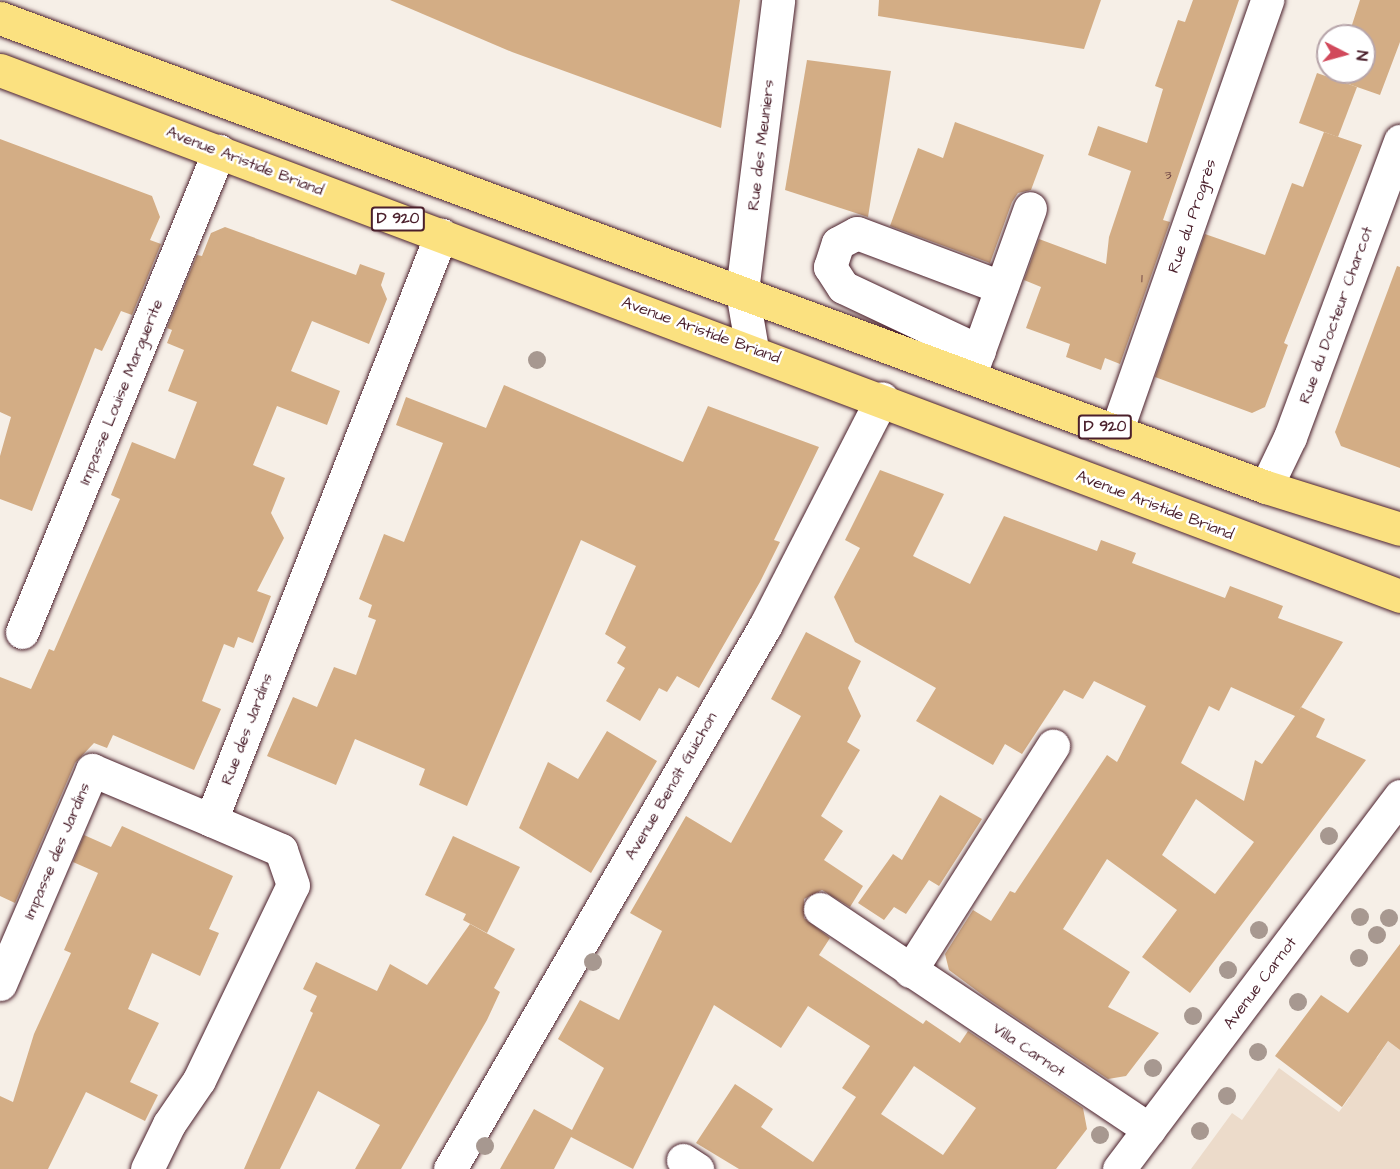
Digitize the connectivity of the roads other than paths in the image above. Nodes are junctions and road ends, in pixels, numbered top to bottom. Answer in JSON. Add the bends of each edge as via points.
{"nodes":[{"id":1,"x":778,"y":0,"type":"edge"},
{"id":2,"x":1267,"y":0,"type":"edge"},
{"id":3,"x":0,"y":18,"type":"edge"},
{"id":4,"x":0,"y":70,"type":"edge"},
{"id":5,"x":1400,"y":141,"type":"edge"},
{"id":6,"x":219,"y":151,"type":"junction"},
{"id":7,"x":1030,"y":208,"type":"dead end"},
{"id":8,"x":441,"y":235,"type":"junction"},
{"id":9,"x":1001,"y":287,"type":"junction"},
{"id":10,"x":742,"y":291,"type":"junction"},
{"id":11,"x":752,"y":349,"type":"junction"},
{"id":12,"x":974,"y":364,"type":"junction"},
{"id":13,"x":882,"y":398,"type":"junction"},
{"id":14,"x":1116,"y":432,"type":"junction"},
{"id":15,"x":1266,"y":487,"type":"junction"},
{"id":16,"x":1400,"y":529,"type":"edge"},
{"id":17,"x":1400,"y":596,"type":"edge"},
{"id":18,"x":22,"y":633,"type":"dead end"},
{"id":19,"x":1053,"y":746,"type":"dead end"},
{"id":20,"x":1400,"y":796,"type":"edge"},
{"id":21,"x":212,"y":820,"type":"junction"},
{"id":22,"x":820,"y":909,"type":"dead end"},
{"id":23,"x":910,"y":971,"type":"junction"},
{"id":24,"x":0,"y":984,"type":"edge"},
{"id":25,"x":1149,"y":1129,"type":"junction"},
{"id":26,"x":147,"y":1169,"type":"edge"},
{"id":27,"x":450,"y":1169,"type":"edge"},
{"id":28,"x":1119,"y":1169,"type":"edge"}],
"edges":[{"from":1,"to":10,"type":"street","name":"Rue des Meuniers"},
{"from":2,"to":14,"type":"street","name":"Rue du Progrès"},
{"from":3,"to":10,"type":"main road","number":"D 920"},
{"from":4,"to":6,"type":"main road","name":"Avenue Aristide Briand","number":"D 920"},
{"from":5,"to":15,"type":"street","name":"Rue du Docteur Charcot","via":[[1290,437]]},
{"from":6,"to":8,"type":"main road","name":"Avenue Aristide Briand","number":"D 920"},
{"from":6,"to":18,"type":"street","name":"Impasse Louise Marguerite"},
{"from":7,"to":9,"type":"street"},
{"from":8,"to":11,"type":"main road","name":"Avenue Aristide Briand","number":"D 920"},
{"from":8,"to":21,"type":"street","name":"Rue des Jardins"},
{"from":9,"to":12,"type":"street"},
{"from":9,"to":12,"type":"street","via":[[872,235],[845,236],[835,251],[830,267],[843,287]]},
{"from":10,"to":11,"type":"street","name":"Rue des Meuniers"},
{"from":10,"to":12,"type":"main road","number":"D 920"},
{"from":11,"to":13,"type":"main road","name":"Avenue Aristide Briand","number":"D 920"},
{"from":12,"to":14,"type":"main road","number":"D 920"},
{"from":13,"to":17,"type":"main road","name":"Avenue Aristide Briand","number":"D 920"},
{"from":13,"to":27,"type":"street","name":"Avenue Benoît Guichon","via":[[765,626]]},
{"from":14,"to":15,"type":"main road","number":"D 920"},
{"from":15,"to":16,"type":"main road","number":"D 920"},
{"from":19,"to":23,"type":"street"},
{"from":20,"to":25,"type":"street","name":"Avenue Carnot"},
{"from":21,"to":24,"type":"street","name":"Impasse des Jardins","via":[[92,770]]},
{"from":21,"to":26,"type":"street","via":[[281,850],[293,885],[199,1080],[169,1124]]},
{"from":22,"to":23,"type":"street","name":"Villa Carnot"},
{"from":23,"to":25,"type":"street","name":"Villa Carnot"},
{"from":25,"to":28,"type":"street","name":"Avenue Carnot"}]}
